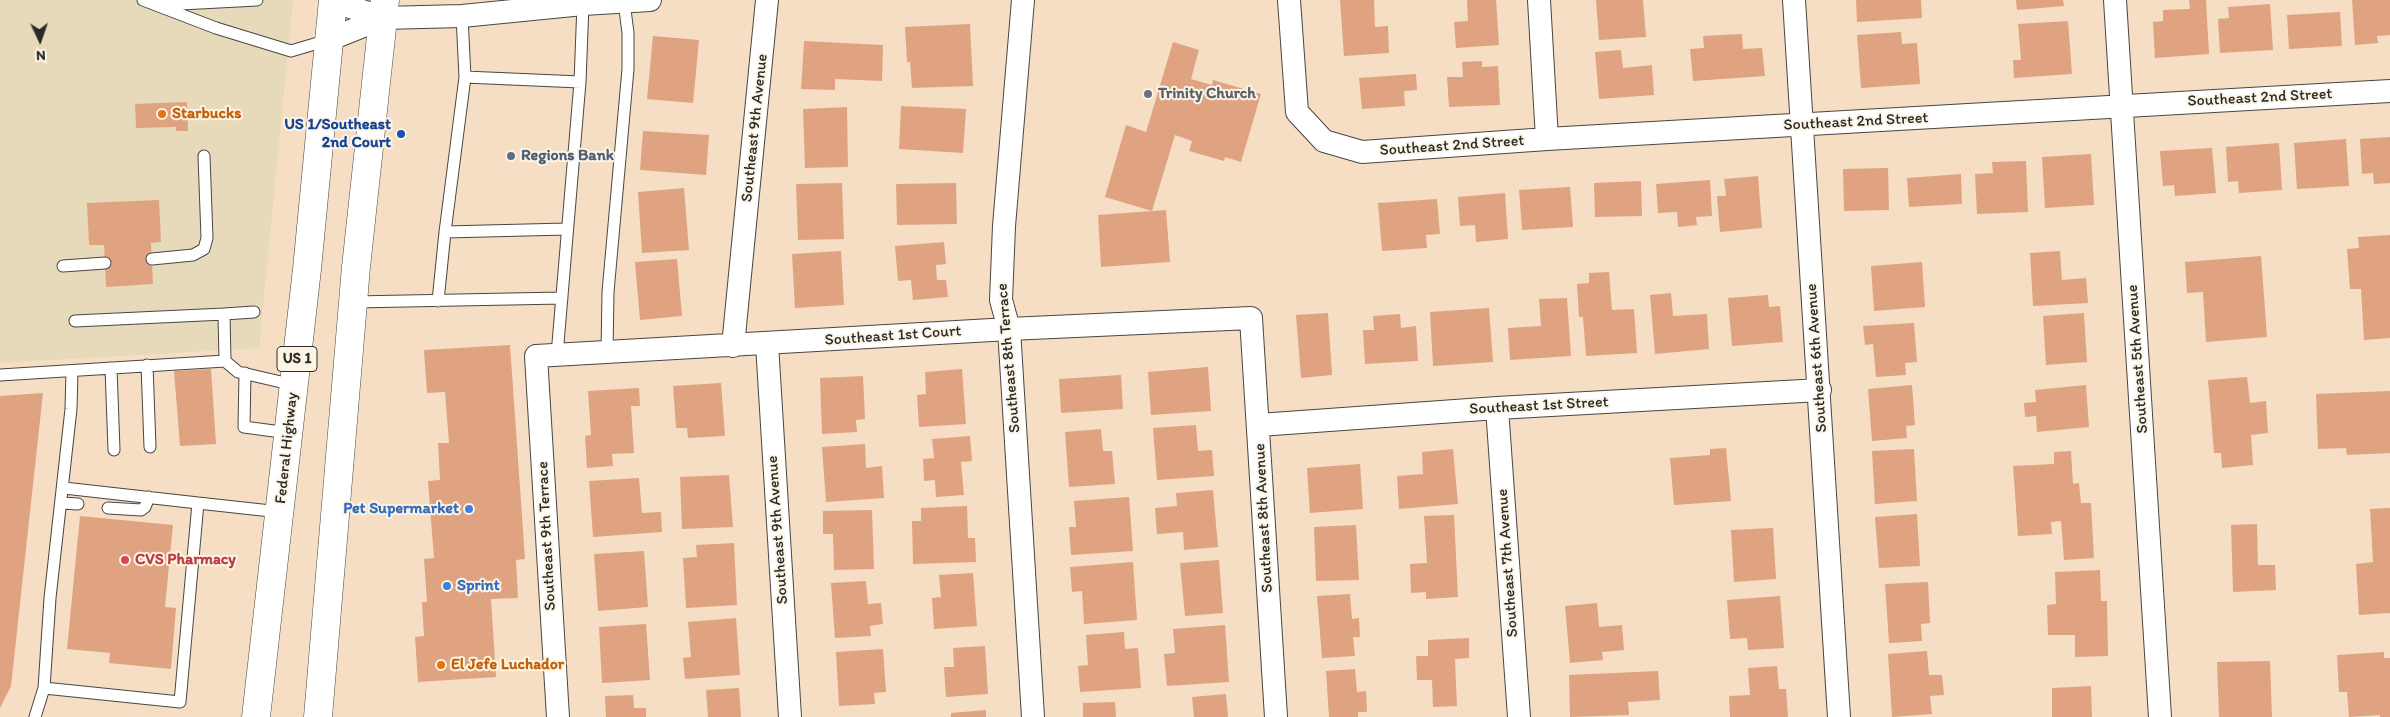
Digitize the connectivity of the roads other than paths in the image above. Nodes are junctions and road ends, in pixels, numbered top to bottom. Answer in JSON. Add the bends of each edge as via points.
{"nodes":[{"id":1,"x":143,"y":0,"type":"edge"},
{"id":2,"x":257,"y":0,"type":"edge"},
{"id":3,"x":328,"y":0,"type":"edge"},
{"id":4,"x":767,"y":0,"type":"edge"},
{"id":5,"x":1023,"y":0,"type":"edge"},
{"id":6,"x":1289,"y":0,"type":"edge"},
{"id":7,"x":1539,"y":0,"type":"edge"},
{"id":8,"x":1794,"y":0,"type":"edge"},
{"id":9,"x":2115,"y":0,"type":"edge"},
{"id":10,"x":636,"y":1,"type":"edge"},
{"id":11,"x":583,"y":4,"type":"junction"},
{"id":12,"x":158,"y":5,"type":"junction"},
{"id":13,"x":524,"y":5,"type":"edge"},
{"id":14,"x":384,"y":9,"type":"edge"},
{"id":15,"x":462,"y":16,"type":"junction"},
{"id":16,"x":328,"y":40,"type":"junction"},
{"id":17,"x":465,"y":77,"type":"junction"},
{"id":18,"x":580,"y":82,"type":"junction"},
{"id":19,"x":2390,"y":91,"type":"edge"},
{"id":20,"x":2122,"y":107,"type":"junction"},
{"id":21,"x":1802,"y":125,"type":"junction"},
{"id":22,"x":1547,"y":139,"type":"junction"},
{"id":23,"x":204,"y":156,"type":"dead end"},
{"id":24,"x":568,"y":229,"type":"junction"},
{"id":25,"x":445,"y":232,"type":"junction"},
{"id":26,"x":152,"y":259,"type":"dead end"},
{"id":27,"x":105,"y":263,"type":"dead end"},
{"id":28,"x":63,"y":266,"type":"dead end"},
{"id":29,"x":562,"y":298,"type":"junction"},
{"id":30,"x":438,"y":301,"type":"junction"},
{"id":31,"x":354,"y":302,"type":"junction"},
{"id":32,"x":254,"y":312,"type":"dead end"},
{"id":33,"x":224,"y":314,"type":"junction"},
{"id":34,"x":1250,"y":318,"type":"joint"},
{"id":35,"x":75,"y":321,"type":"dead end"},
{"id":36,"x":1009,"y":329,"type":"junction"},
{"id":37,"x":767,"y":344,"type":"junction"},
{"id":38,"x":733,"y":346,"type":"junction"},
{"id":39,"x":607,"y":352,"type":"junction"},
{"id":40,"x":546,"y":355,"type":"junction"},
{"id":41,"x":225,"y":361,"type":"junction"},
{"id":42,"x":147,"y":365,"type":"junction"},
{"id":43,"x":111,"y":368,"type":"junction"},
{"id":44,"x":72,"y":371,"type":"junction"},
{"id":45,"x":245,"y":373,"type":"junction"},
{"id":46,"x":0,"y":375,"type":"edge"},
{"id":47,"x":294,"y":385,"type":"junction"},
{"id":48,"x":1820,"y":390,"type":"junction"},
{"id":49,"x":1497,"y":408,"type":"junction"},
{"id":50,"x":1259,"y":425,"type":"junction"},
{"id":51,"x":288,"y":433,"type":"junction"},
{"id":52,"x":150,"y":447,"type":"dead end"},
{"id":53,"x":114,"y":450,"type":"dead end"},
{"id":54,"x":64,"y":488,"type":"junction"},
{"id":55,"x":149,"y":497,"type":"junction"},
{"id":56,"x":62,"y":503,"type":"junction"},
{"id":57,"x":198,"y":503,"type":"junction"},
{"id":58,"x":78,"y":504,"type":"dead end"},
{"id":59,"x":108,"y":508,"type":"dead end"},
{"id":60,"x":280,"y":512,"type":"junction"},
{"id":61,"x":44,"y":688,"type":"junction"},
{"id":62,"x":35,"y":717,"type":"edge"},
{"id":63,"x":256,"y":717,"type":"edge"},
{"id":64,"x":318,"y":717,"type":"edge"},
{"id":65,"x":558,"y":717,"type":"edge"},
{"id":66,"x":790,"y":717,"type":"edge"},
{"id":67,"x":1034,"y":717,"type":"edge"},
{"id":68,"x":1276,"y":717,"type":"edge"},
{"id":69,"x":1519,"y":717,"type":"edge"},
{"id":70,"x":1839,"y":717,"type":"edge"},
{"id":71,"x":2160,"y":717,"type":"edge"}],
"edges":[{"from":1,"to":12,"type":"lane"},
{"from":2,"to":12,"type":"lane"},
{"from":3,"to":14,"type":"street"},
{"from":3,"to":16,"type":"main road","name":"Federal Highway","number":"US 1"},
{"from":4,"to":38,"type":"street","name":"Southeast 9th Avenue"},
{"from":5,"to":36,"type":"street","name":"Southeast 8th Terrace","via":[[1004,226],[1001,300]]},
{"from":6,"to":22,"type":"street","name":"Southeast 2nd Street","via":[[1297,112],[1324,141],[1362,152]]},
{"from":7,"to":22,"type":"street"},
{"from":8,"to":21,"type":"street","name":"Southeast 6th Avenue"},
{"from":9,"to":20,"type":"street","name":"Southeast 5th Avenue"},
{"from":10,"to":11,"type":"street"},
{"from":10,"to":39,"type":"lane","via":[[628,33],[628,69],[608,292]]},
{"from":11,"to":13,"type":"street"},
{"from":11,"to":18,"type":"lane"},
{"from":12,"to":16,"type":"lane","via":[[216,28],[291,51]]},
{"from":13,"to":15,"type":"street"},
{"from":14,"to":15,"type":"street"},
{"from":14,"to":16,"type":"street"},
{"from":14,"to":31,"type":"main road"},
{"from":15,"to":17,"type":"lane"},
{"from":16,"to":47,"type":"main road","name":"Federal Highway","number":"US 1"},
{"from":17,"to":18,"type":"lane"},
{"from":17,"to":25,"type":"lane"},
{"from":18,"to":24,"type":"lane"},
{"from":19,"to":20,"type":"street","name":"Southeast 2nd Street"},
{"from":20,"to":21,"type":"street","name":"Southeast 2nd Street"},
{"from":20,"to":71,"type":"street","name":"Southeast 5th Avenue"},
{"from":21,"to":22,"type":"street","name":"Southeast 2nd Street"},
{"from":21,"to":48,"type":"street","name":"Southeast 6th Avenue"},
{"from":23,"to":26,"type":"lane","via":[[207,238],[204,249],[193,256]]},
{"from":24,"to":25,"type":"lane"},
{"from":24,"to":29,"type":"lane"},
{"from":25,"to":30,"type":"lane"},
{"from":27,"to":28,"type":"lane"},
{"from":29,"to":30,"type":"lane"},
{"from":29,"to":40,"type":"lane"},
{"from":30,"to":31,"type":"lane"},
{"from":31,"to":64,"type":"main road"},
{"from":32,"to":33,"type":"lane"},
{"from":33,"to":35,"type":"lane"},
{"from":33,"to":41,"type":"lane"},
{"from":34,"to":36,"type":"street","name":"Southeast 1st Court"},
{"from":34,"to":50,"type":"street","name":"Southeast 8th Avenue"},
{"from":36,"to":37,"type":"street","name":"Southeast 1st Court"},
{"from":36,"to":67,"type":"street","name":"Southeast 8th Terrace"},
{"from":37,"to":38,"type":"street","name":"Southeast 1st Court"},
{"from":37,"to":66,"type":"street","name":"Southeast 9th Avenue"},
{"from":38,"to":39,"type":"street","name":"Southeast 1st Court"},
{"from":39,"to":40,"type":"street","name":"Southeast 1st Court"},
{"from":40,"to":65,"type":"street","name":"Southeast 9th Terrace"},
{"from":41,"to":42,"type":"lane"},
{"from":41,"to":45,"type":"lane","via":[[238,372]]},
{"from":42,"to":43,"type":"lane"},
{"from":42,"to":52,"type":"lane"},
{"from":43,"to":44,"type":"lane"},
{"from":43,"to":53,"type":"lane"},
{"from":44,"to":46,"type":"lane"},
{"from":44,"to":54,"type":"lane"},
{"from":45,"to":47,"type":"lane"},
{"from":45,"to":51,"type":"lane","via":[[244,428]]},
{"from":47,"to":51,"type":"main road","name":"Federal Highway","number":"US 1"},
{"from":48,"to":49,"type":"street","name":"Southeast 1st Street"},
{"from":48,"to":70,"type":"street","name":"Southeast 6th Avenue"},
{"from":49,"to":50,"type":"street","name":"Southeast 1st Street"},
{"from":49,"to":69,"type":"street","name":"Southeast 7th Avenue"},
{"from":50,"to":68,"type":"street","name":"Southeast 8th Avenue"},
{"from":51,"to":60,"type":"main road","name":"Federal Highway","number":"US 1"},
{"from":54,"to":55,"type":"lane"},
{"from":54,"to":56,"type":"lane"},
{"from":55,"to":57,"type":"lane"},
{"from":55,"to":59,"type":"lane","via":[[141,510]]},
{"from":56,"to":58,"type":"lane"},
{"from":56,"to":61,"type":"lane","via":[[50,598]]},
{"from":57,"to":60,"type":"lane"},
{"from":57,"to":61,"type":"lane","via":[[180,702]]},
{"from":60,"to":63,"type":"main road","name":"Federal Highway","number":"US 1"},
{"from":61,"to":62,"type":"lane"}]}
